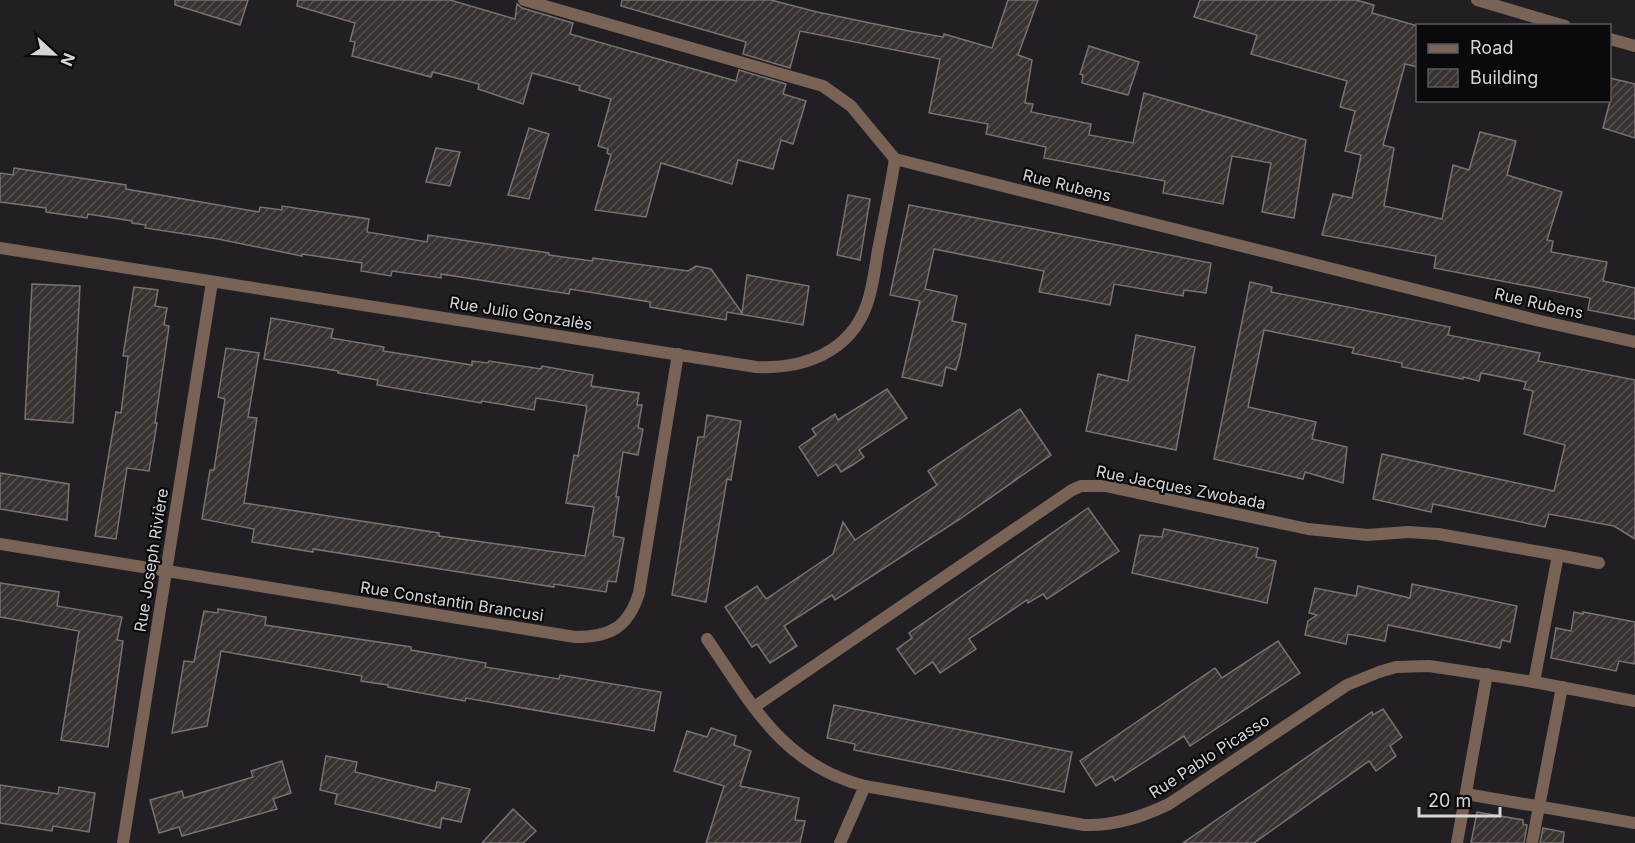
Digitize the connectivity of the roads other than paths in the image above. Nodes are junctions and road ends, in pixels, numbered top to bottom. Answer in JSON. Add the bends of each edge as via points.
{"nodes":[{"id":1,"x":524,"y":0,"type":"edge"},
{"id":2,"x":1477,"y":0,"type":"edge"},
{"id":3,"x":1558,"y":24,"type":"edge"},
{"id":4,"x":1611,"y":39,"type":"edge"},
{"id":5,"x":1635,"y":46,"type":"edge"},
{"id":6,"x":895,"y":159,"type":"junction"},
{"id":7,"x":0,"y":248,"type":"edge"},
{"id":8,"x":212,"y":282,"type":"junction"},
{"id":9,"x":1635,"y":342,"type":"edge"},
{"id":10,"x":678,"y":354,"type":"junction"},
{"id":11,"x":0,"y":544,"type":"edge"},
{"id":12,"x":1558,"y":555,"type":"junction"},
{"id":13,"x":1599,"y":563,"type":"dead end"},
{"id":14,"x":166,"y":571,"type":"junction"},
{"id":15,"x":707,"y":639,"type":"dead end"},
{"id":16,"x":1487,"y":675,"type":"junction"},
{"id":17,"x":1534,"y":682,"type":"junction"},
{"id":18,"x":1562,"y":687,"type":"junction"},
{"id":19,"x":1635,"y":701,"type":"edge"},
{"id":20,"x":754,"y":707,"type":"junction"},
{"id":21,"x":865,"y":786,"type":"junction"},
{"id":22,"x":1466,"y":794,"type":"junction"},
{"id":23,"x":1539,"y":806,"type":"junction"},
{"id":24,"x":1635,"y":823,"type":"edge"},
{"id":25,"x":123,"y":843,"type":"edge"},
{"id":26,"x":840,"y":843,"type":"edge"},
{"id":27,"x":1457,"y":843,"type":"edge"},
{"id":28,"x":1532,"y":843,"type":"edge"}],
"edges":[{"from":1,"to":6,"type":"street","via":[[823,86],[851,106]]},
{"from":2,"to":3,"type":"street"},
{"from":4,"to":5,"type":"street"},
{"from":6,"to":9,"type":"street","name":"Rue Rubens"},
{"from":6,"to":10,"type":"street","name":"Rue Julio Gonzalès","via":[[867,302],[845,339],[822,355],[784,367],[756,367]]},
{"from":7,"to":8,"type":"street","name":"Rue Julio Gonzalès"},
{"from":8,"to":10,"type":"street","name":"Rue Julio Gonzalès"},
{"from":8,"to":14,"type":"street","name":"Rue Joseph Rivière"},
{"from":10,"to":14,"type":"street","name":"Rue Constantin Brancusi","via":[[639,593],[624,624],[611,632],[575,637]]},
{"from":11,"to":14,"type":"street","name":"Rue Constantin Brancusi"},
{"from":12,"to":13,"type":"street","name":"Rue Jacques Zwobada"},
{"from":12,"to":17,"type":"street"},
{"from":12,"to":20,"type":"street","name":"Rue Jacques Zwobada","via":[[1438,534],[1367,535],[1308,529],[1105,486],[1081,486]]},
{"from":14,"to":25,"type":"street","name":"Rue Joseph Rivière"},
{"from":15,"to":20,"type":"street","name":"Rue Pablo Picasso"},
{"from":16,"to":17,"type":"street","name":"Rue Pablo Picasso"},
{"from":16,"to":21,"type":"street","name":"Rue Pablo Picasso","via":[[1413,665],[1361,678],[1169,804],[1127,821],[1097,826],[1069,824]]},
{"from":16,"to":22,"type":"street"},
{"from":17,"to":18,"type":"street","name":"Rue Pablo Picasso"},
{"from":18,"to":19,"type":"street","name":"Rue Pablo Picasso"},
{"from":18,"to":23,"type":"street"},
{"from":20,"to":21,"type":"street","name":"Rue Pablo Picasso","via":[[782,741],[807,762],[834,777]]},
{"from":21,"to":26,"type":"street"},
{"from":22,"to":23,"type":"street"},
{"from":22,"to":27,"type":"street"},
{"from":23,"to":24,"type":"street"},
{"from":23,"to":28,"type":"street"}]}
